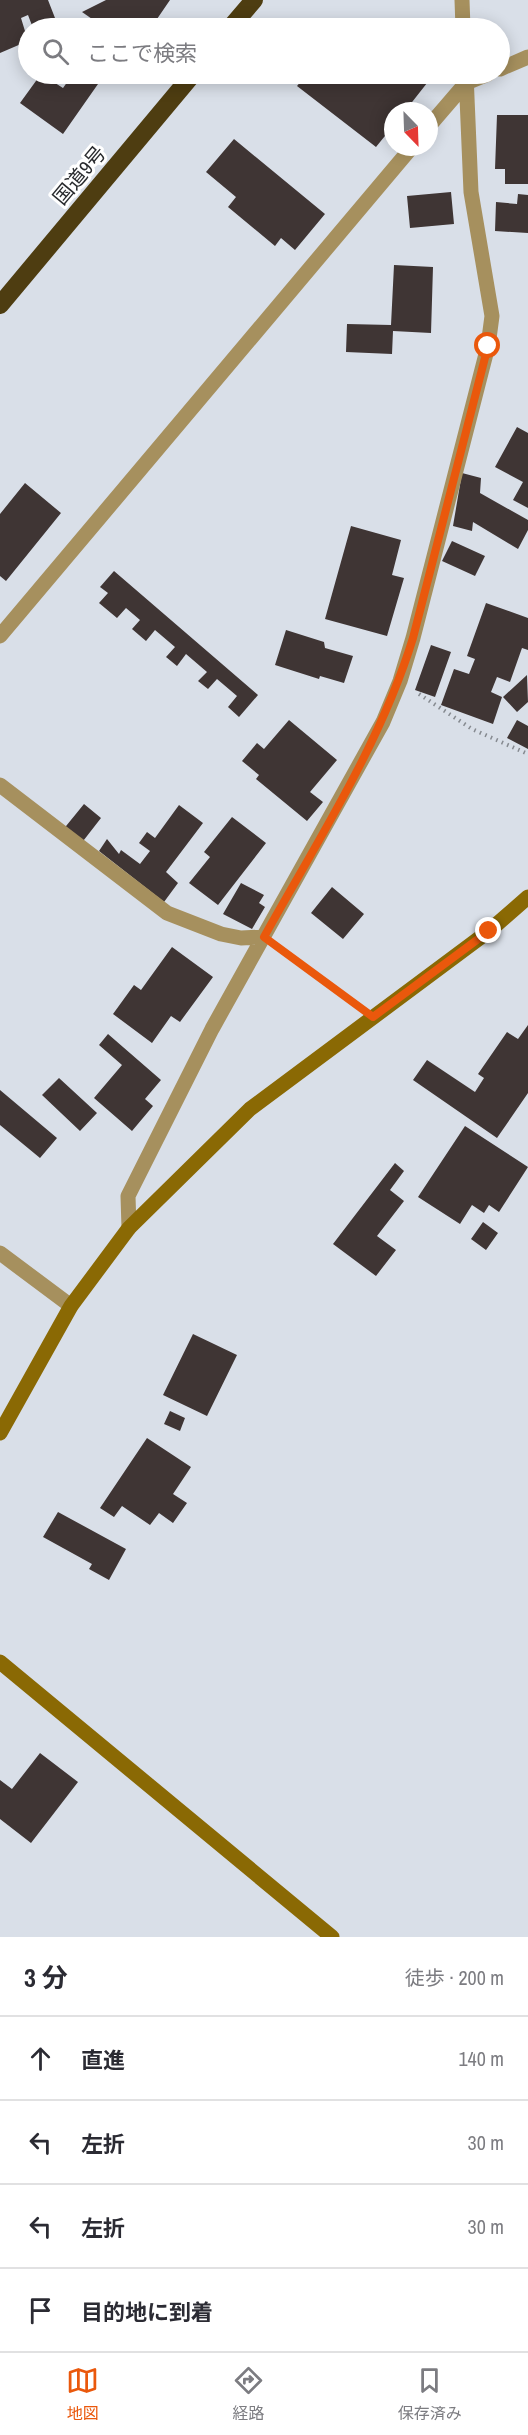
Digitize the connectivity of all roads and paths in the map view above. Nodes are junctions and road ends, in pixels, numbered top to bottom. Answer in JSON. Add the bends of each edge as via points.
{"nodes":[{"id":1,"x":254,"y":0,"type":"edge"},
{"id":2,"x":462,"y":0,"type":"edge"},
{"id":3,"x":239,"y":18,"type":"edge"},
{"id":4,"x":463,"y":18,"type":"edge"},
{"id":5,"x":528,"y":57,"type":"edge"},
{"id":6,"x":510,"y":65,"type":"edge"},
{"id":7,"x":185,"y":84,"type":"edge"},
{"id":8,"x":461,"y":84,"type":"edge"},
{"id":9,"x":466,"y":84,"type":"edge"},
{"id":10,"x":438,"y":114,"type":"edge"},
{"id":11,"x":404,"y":156,"type":"edge"},
{"id":12,"x":0,"y":305,"type":"edge"},
{"id":13,"x":0,"y":636,"type":"edge"},
{"id":14,"x":400,"y":681,"type":"junction"},
{"id":15,"x":528,"y":754,"type":"edge"},
{"id":16,"x":0,"y":785,"type":"edge"},
{"id":17,"x":528,"y":897,"type":"edge"},
{"id":18,"x":264,"y":937,"type":"junction"},
{"id":19,"x":373,"y":1017,"type":"junction"},
{"id":20,"x":129,"y":1228,"type":"junction"},
{"id":21,"x":0,"y":1253,"type":"edge"},
{"id":22,"x":71,"y":1306,"type":"junction"},
{"id":23,"x":0,"y":1433,"type":"edge"},
{"id":24,"x":0,"y":1662,"type":"edge"},
{"id":25,"x":332,"y":1937,"type":"edge"}],
"edges":[{"from":1,"to":3,"type":"highway"},
{"from":2,"to":4,"type":"street"},
{"from":5,"to":6,"type":"street"},
{"from":7,"to":12,"type":"highway","name":"国道9号"},
{"from":8,"to":10,"type":"street"},
{"from":9,"to":14,"type":"street","via":[[471,192],[492,316],[488,346]]},
{"from":11,"to":13,"type":"street"},
{"from":14,"to":15,"type":"path","via":[[472,729]]},
{"from":14,"to":18,"type":"street","via":[[383,722]]},
{"from":16,"to":18,"type":"street","via":[[167,913],[221,934]]},
{"from":17,"to":19,"type":"street","via":[[489,931]]},
{"from":18,"to":19,"type":"path"},
{"from":18,"to":20,"type":"street","via":[[212,1029],[128,1196]]},
{"from":19,"to":20,"type":"street","via":[[250,1109]]},
{"from":20,"to":22,"type":"street"},
{"from":21,"to":22,"type":"street"},
{"from":22,"to":23,"type":"street"},
{"from":24,"to":25,"type":"street"}]}
